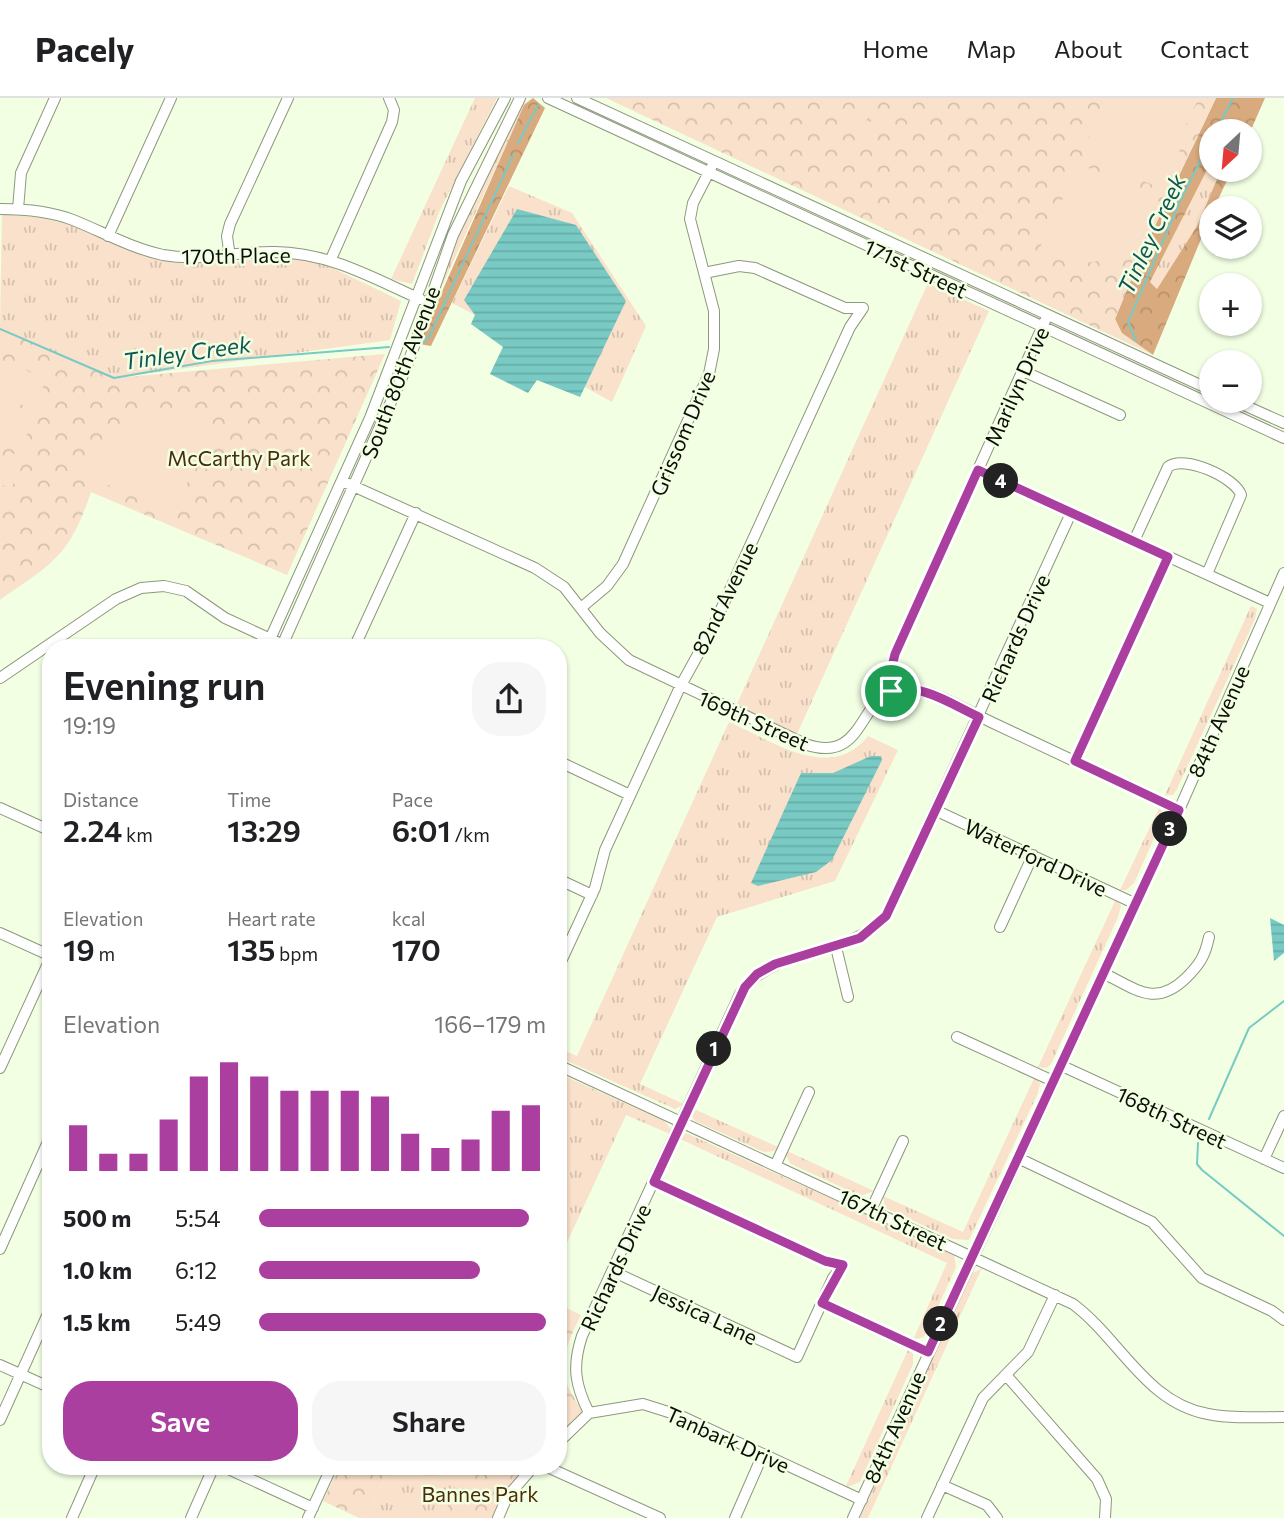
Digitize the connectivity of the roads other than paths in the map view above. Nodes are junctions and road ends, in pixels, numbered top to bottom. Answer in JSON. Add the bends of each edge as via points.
{"nodes":[{"id":1,"x":55,"y":98,"type":"edge"},
{"id":2,"x":171,"y":98,"type":"edge"},
{"id":3,"x":288,"y":98,"type":"edge"},
{"id":4,"x":389,"y":98,"type":"edge"},
{"id":5,"x":505,"y":98,"type":"edge"},
{"id":6,"x":520,"y":98,"type":"edge"},
{"id":7,"x":548,"y":98,"type":"edge"},
{"id":8,"x":577,"y":98,"type":"edge"},
{"id":9,"x":715,"y":161,"type":"junction"},
{"id":10,"x":709,"y":173,"type":"junction"},
{"id":11,"x":0,"y":209,"type":"edge"},
{"id":12,"x":18,"y":209,"type":"junction"},
{"id":13,"x":108,"y":236,"type":"junction"},
{"id":14,"x":230,"y":257,"type":"junction"},
{"id":15,"x":331,"y":259,"type":"junction"},
{"id":16,"x":704,"y":273,"type":"junction"},
{"id":17,"x":416,"y":297,"type":"junction"},
{"id":18,"x":429,"y":302,"type":"junction"},
{"id":19,"x":1048,"y":314,"type":"junction"},
{"id":20,"x":1043,"y":326,"type":"junction"},
{"id":21,"x":1023,"y":370,"type":"junction"},
{"id":22,"x":1199,"y":384,"type":"edge"},
{"id":23,"x":1262,"y":413,"type":"edge"},
{"id":24,"x":1120,"y":415,"type":"dead end"},
{"id":25,"x":1284,"y":423,"type":"edge"},
{"id":26,"x":1284,"y":438,"type":"edge"},
{"id":27,"x":978,"y":470,"type":"junction"},
{"id":28,"x":342,"y":481,"type":"junction"},
{"id":29,"x":355,"y":486,"type":"junction"},
{"id":30,"x":416,"y":513,"type":"junction"},
{"id":31,"x":1072,"y":513,"type":"junction"},
{"id":32,"x":1134,"y":541,"type":"junction"},
{"id":33,"x":1168,"y":557,"type":"junction"},
{"id":34,"x":1284,"y":573,"type":"edge"},
{"id":35,"x":1207,"y":574,"type":"junction"},
{"id":36,"x":1270,"y":603,"type":"junction"},
{"id":37,"x":582,"y":607,"type":"junction"},
{"id":38,"x":57,"y":639,"type":"edge"},
{"id":39,"x":261,"y":639,"type":"edge"},
{"id":40,"x":270,"y":639,"type":"edge"},
{"id":41,"x":285,"y":639,"type":"edge"},
{"id":42,"x":358,"y":639,"type":"edge"},
{"id":43,"x":42,"y":649,"type":"edge"},
{"id":44,"x":0,"y":678,"type":"edge"},
{"id":45,"x":680,"y":687,"type":"junction"},
{"id":46,"x":891,"y":691,"type":"junction"},
{"id":47,"x":979,"y":717,"type":"junction"},
{"id":48,"x":1075,"y":761,"type":"junction"},
{"id":49,"x":567,"y":765,"type":"edge"},
{"id":50,"x":630,"y":796,"type":"junction"},
{"id":51,"x":1179,"y":810,"type":"junction"},
{"id":52,"x":937,"y":811,"type":"junction"},
{"id":53,"x":2,"y":813,"type":"edge"},
{"id":54,"x":42,"y":828,"type":"edge"},
{"id":55,"x":1032,"y":855,"type":"junction"},
{"id":56,"x":567,"y":883,"type":"edge"},
{"id":57,"x":592,"y":895,"type":"junction"},
{"id":58,"x":1136,"y":904,"type":"junction"},
{"id":59,"x":1000,"y":927,"type":"dead end"},
{"id":60,"x":0,"y":933,"type":"edge"},
{"id":61,"x":1209,"y":937,"type":"dead end"},
{"id":62,"x":836,"y":947,"type":"junction"},
{"id":63,"x":567,"y":949,"type":"edge"},
{"id":64,"x":42,"y":953,"type":"edge"},
{"id":65,"x":1103,"y":973,"type":"junction"},
{"id":66,"x":42,"y":977,"type":"edge"},
{"id":67,"x":848,"y":997,"type":"dead end"},
{"id":68,"x":957,"y":1037,"type":"dead end"},
{"id":69,"x":1060,"y":1065,"type":"junction"},
{"id":70,"x":0,"y":1069,"type":"edge"},
{"id":71,"x":567,"y":1069,"type":"edge"},
{"id":72,"x":1053,"y":1081,"type":"junction"},
{"id":73,"x":809,"y":1092,"type":"dead end"},
{"id":74,"x":1284,"y":1116,"type":"edge"},
{"id":75,"x":681,"y":1121,"type":"junction"},
{"id":76,"x":903,"y":1141,"type":"dead end"},
{"id":77,"x":42,"y":1155,"type":"edge"},
{"id":78,"x":1018,"y":1158,"type":"junction"},
{"id":79,"x":1264,"y":1159,"type":"junction"},
{"id":80,"x":776,"y":1164,"type":"junction"},
{"id":81,"x":1284,"y":1168,"type":"edge"},
{"id":82,"x":654,"y":1182,"type":"junction"},
{"id":83,"x":872,"y":1208,"type":"junction"},
{"id":84,"x":0,"y":1249,"type":"edge"},
{"id":85,"x":972,"y":1256,"type":"junction"},
{"id":86,"x":612,"y":1271,"type":"junction"},
{"id":87,"x":1055,"y":1294,"type":"junction"},
{"id":88,"x":822,"y":1303,"type":"junction"},
{"id":89,"x":1284,"y":1320,"type":"edge"},
{"id":90,"x":42,"y":1327,"type":"edge"},
{"id":91,"x":928,"y":1352,"type":"junction"},
{"id":92,"x":0,"y":1365,"type":"edge"},
{"id":93,"x":21,"y":1374,"type":"junction"},
{"id":94,"x":1006,"y":1375,"type":"junction"},
{"id":95,"x":42,"y":1384,"type":"edge"},
{"id":96,"x":590,"y":1413,"type":"junction"},
{"id":97,"x":1284,"y":1417,"type":"edge"},
{"id":98,"x":0,"y":1420,"type":"edge"},
{"id":99,"x":567,"y":1435,"type":"edge"},
{"id":100,"x":763,"y":1454,"type":"junction"},
{"id":101,"x":90,"y":1475,"type":"edge"},
{"id":102,"x":210,"y":1475,"type":"edge"},
{"id":103,"x":239,"y":1475,"type":"edge"},
{"id":104,"x":328,"y":1475,"type":"edge"},
{"id":105,"x":526,"y":1475,"type":"edge"},
{"id":106,"x":565,"y":1475,"type":"edge"},
{"id":107,"x":942,"y":1485,"type":"junction"},
{"id":108,"x":862,"y":1500,"type":"junction"},
{"id":109,"x":311,"y":1513,"type":"edge"},
{"id":110,"x":72,"y":1518,"type":"edge"},
{"id":111,"x":191,"y":1518,"type":"edge"},
{"id":112,"x":498,"y":1518,"type":"edge"},
{"id":113,"x":660,"y":1518,"type":"edge"},
{"id":114,"x":735,"y":1518,"type":"edge"},
{"id":115,"x":853,"y":1518,"type":"edge"},
{"id":116,"x":927,"y":1518,"type":"edge"},
{"id":117,"x":997,"y":1518,"type":"edge"},
{"id":118,"x":1105,"y":1518,"type":"edge"}],
"edges":[{"from":1,"to":12,"type":"street","via":[[21,173]]},
{"from":2,"to":13,"type":"street"},
{"from":3,"to":14,"type":"street","via":[[230,224]]},
{"from":4,"to":15,"type":"street","via":[[392,122]]},
{"from":5,"to":17,"type":"street","name":"South 80th Avenue","via":[[461,181]]},
{"from":6,"to":18,"type":"street","name":"South 80th Avenue","via":[[458,224]]},
{"from":7,"to":10,"type":"street","name":"171st Street"},
{"from":8,"to":9,"type":"street","name":"171st Street"},
{"from":9,"to":10,"type":"street","name":"Grissom Drive"},
{"from":9,"to":19,"type":"street","name":"171st Street"},
{"from":10,"to":16,"type":"street","name":"Grissom Drive","via":[[690,219]]},
{"from":10,"to":20,"type":"street","name":"171st Street"},
{"from":11,"to":12,"type":"street","name":"170th Place"},
{"from":12,"to":13,"type":"street","name":"170th Place","via":[[64,217]]},
{"from":13,"to":14,"type":"street","name":"170th Place","via":[[174,257]]},
{"from":14,"to":15,"type":"street","name":"170th Place","via":[[271,251]]},
{"from":15,"to":17,"type":"street","name":"170th Place"},
{"from":16,"to":37,"type":"street","name":"Grissom Drive","via":[[716,324],[709,374],[623,564],[607,586]]},
{"from":16,"to":45,"type":"street","name":"82nd Avenue","via":[[739,266],[755,268],[845,307],[863,308],[850,327],[712,629]]},
{"from":17,"to":18,"type":"street","name":"170th Place"},
{"from":17,"to":28,"type":"street","name":"South 80th Avenue"},
{"from":18,"to":29,"type":"street","name":"South 80th Avenue"},
{"from":19,"to":20,"type":"street","name":"Marilyn Drive"},
{"from":19,"to":22,"type":"street","name":"171st Street"},
{"from":20,"to":21,"type":"street","name":"Marilyn Drive"},
{"from":20,"to":26,"type":"street","name":"171st Street"},
{"from":21,"to":24,"type":"street"},
{"from":21,"to":27,"type":"street","name":"Marilyn Drive"},
{"from":23,"to":25,"type":"street"},
{"from":27,"to":31,"type":"street"},
{"from":27,"to":46,"type":"street","name":"Marilyn Drive","via":[[895,654]]},
{"from":28,"to":29,"type":"street","name":"169th Street"},
{"from":28,"to":40,"type":"street","name":"South 80th Avenue"},
{"from":29,"to":30,"type":"street","name":"169th Street"},
{"from":29,"to":41,"type":"street","name":"South 80th Avenue"},
{"from":30,"to":37,"type":"street","name":"169th Street","via":[[535,568],[564,587]]},
{"from":30,"to":42,"type":"street"},
{"from":31,"to":32,"type":"street"},
{"from":31,"to":47,"type":"street","name":"Richards Drive"},
{"from":32,"to":33,"type":"street"},
{"from":32,"to":35,"type":"street","via":[[1168,467],[1185,461],[1209,471],[1234,484],[1241,495]]},
{"from":33,"to":35,"type":"street"},
{"from":33,"to":48,"type":"street"},
{"from":34,"to":36,"type":"street","name":"84th Avenue"},
{"from":35,"to":36,"type":"street"},
{"from":36,"to":51,"type":"street","name":"84th Avenue"},
{"from":37,"to":45,"type":"street","name":"169th Street","via":[[600,633],[629,660]]},
{"from":38,"to":39,"type":"street","via":[[116,599],[141,588],[164,586],[187,591]]},
{"from":43,"to":44,"type":"street"},
{"from":45,"to":46,"type":"street","name":"169th Street","via":[[820,748],[851,739],[872,705]]},
{"from":45,"to":50,"type":"street","name":"82nd Avenue"},
{"from":46,"to":47,"type":"street","via":[[910,688]]},
{"from":47,"to":48,"type":"street"},
{"from":47,"to":52,"type":"street","name":"Richards Drive"},
{"from":48,"to":51,"type":"street"},
{"from":49,"to":50,"type":"street"},
{"from":50,"to":57,"type":"street","name":"82nd Avenue","via":[[605,850]]},
{"from":51,"to":58,"type":"street","name":"84th Avenue"},
{"from":52,"to":55,"type":"street","name":"Waterford Drive"},
{"from":52,"to":62,"type":"street","name":"Richards Drive","via":[[886,916],[860,938]]},
{"from":53,"to":54,"type":"street"},
{"from":55,"to":58,"type":"street","name":"Waterford Drive"},
{"from":55,"to":59,"type":"street"},
{"from":56,"to":57,"type":"street"},
{"from":57,"to":63,"type":"street","name":"82nd Avenue"},
{"from":58,"to":65,"type":"street","name":"84th Avenue"},
{"from":60,"to":64,"type":"street"},
{"from":61,"to":65,"type":"street","via":[[1203,961],[1174,990],[1162,995],[1144,993]]},
{"from":62,"to":67,"type":"street"},
{"from":62,"to":75,"type":"street","name":"Richards Drive","via":[[775,964],[751,980],[736,1001]]},
{"from":65,"to":69,"type":"street","name":"84th Avenue"},
{"from":66,"to":70,"type":"street"},
{"from":68,"to":72,"type":"street"},
{"from":69,"to":72,"type":"street","name":"84th Avenue"},
{"from":69,"to":79,"type":"street","name":"168th Street"},
{"from":71,"to":75,"type":"street","name":"167th Street"},
{"from":72,"to":78,"type":"street","name":"84th Avenue"},
{"from":73,"to":80,"type":"street"},
{"from":74,"to":79,"type":"street"},
{"from":75,"to":80,"type":"street","name":"167th Street"},
{"from":75,"to":82,"type":"street","name":"Richards Drive"},
{"from":76,"to":83,"type":"street"},
{"from":77,"to":84,"type":"street"},
{"from":78,"to":85,"type":"street","name":"84th Avenue"},
{"from":78,"to":89,"type":"street","via":[[1152,1222],[1202,1278]]},
{"from":79,"to":81,"type":"street","name":"168th Street"},
{"from":80,"to":83,"type":"street","name":"167th Street"},
{"from":82,"to":86,"type":"street","name":"Richards Drive"},
{"from":82,"to":88,"type":"street","via":[[825,1261],[843,1265]]},
{"from":83,"to":85,"type":"street","name":"167th Street"},
{"from":85,"to":87,"type":"street","name":"167th Street"},
{"from":85,"to":91,"type":"street","name":"84th Avenue"},
{"from":86,"to":88,"type":"street","name":"Jessica Lane","via":[[797,1357]]},
{"from":86,"to":96,"type":"street","name":"Richards Drive","via":[[575,1362],[578,1390]]},
{"from":87,"to":94,"type":"street","via":[[1028,1352]]},
{"from":87,"to":97,"type":"street","name":"167th Street","via":[[1090,1316],[1151,1385],[1177,1404],[1217,1416]]},
{"from":88,"to":91,"type":"street"},
{"from":90,"to":93,"type":"street"},
{"from":91,"to":108,"type":"street","name":"84th Avenue"},
{"from":92,"to":93,"type":"street"},
{"from":93,"to":95,"type":"street"},
{"from":93,"to":98,"type":"street"},
{"from":94,"to":107,"type":"street","via":[[983,1398]]},
{"from":94,"to":118,"type":"street","via":[[1097,1479],[1106,1499]]},
{"from":96,"to":99,"type":"street"},
{"from":96,"to":100,"type":"street","name":"Tanbark Drive","via":[[643,1404],[681,1416]]},
{"from":100,"to":108,"type":"street","name":"Tanbark Drive"},
{"from":100,"to":114,"type":"street"},
{"from":101,"to":110,"type":"street"},
{"from":102,"to":111,"type":"street"},
{"from":103,"to":109,"type":"street"},
{"from":104,"to":109,"type":"street"},
{"from":105,"to":112,"type":"street"},
{"from":106,"to":113,"type":"street"},
{"from":107,"to":116,"type":"street"},
{"from":107,"to":117,"type":"street","via":[[987,1505]]},
{"from":108,"to":115,"type":"street","name":"84th Avenue"}]}
